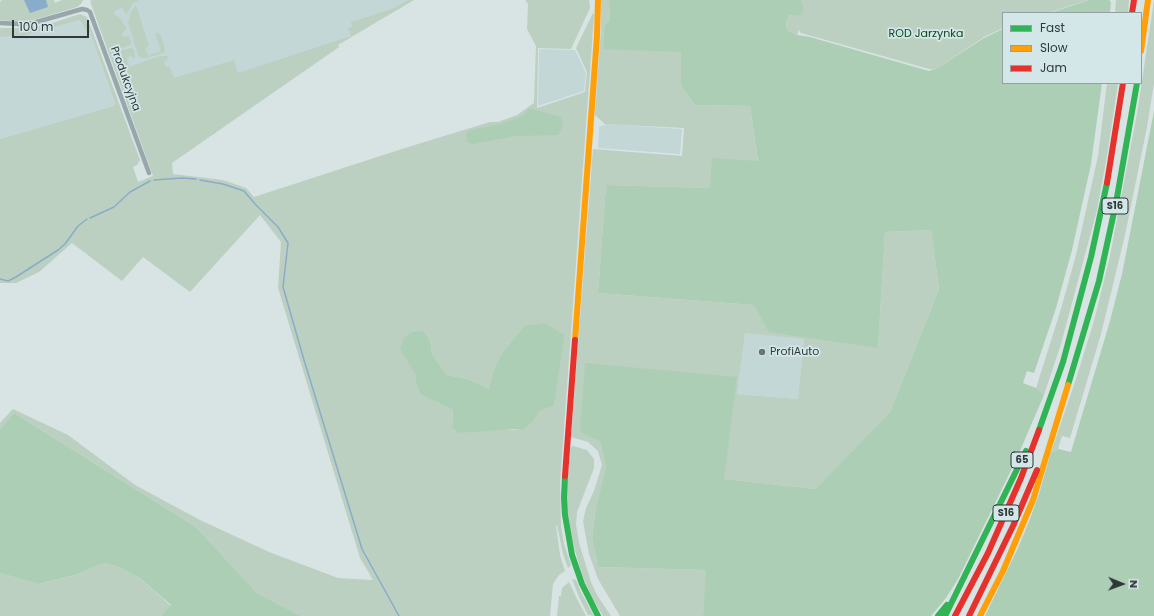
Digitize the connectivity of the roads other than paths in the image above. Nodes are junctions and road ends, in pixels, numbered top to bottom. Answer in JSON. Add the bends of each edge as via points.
{"nodes":[{"id":1,"x":598,"y":0,"type":"edge"},
{"id":2,"x":1134,"y":0,"type":"edge"},
{"id":3,"x":1148,"y":0,"type":"edge"},
{"id":4,"x":1132,"y":12,"type":"edge"},
{"id":5,"x":0,"y":23,"type":"edge"},
{"id":6,"x":1142,"y":44,"type":"edge"},
{"id":7,"x":1123,"y":84,"type":"edge"},
{"id":8,"x":1137,"y":84,"type":"edge"},
{"id":9,"x":149,"y":173,"type":"dead end"},
{"id":10,"x":1048,"y":407,"type":"junction"},
{"id":11,"x":1057,"y":419,"type":"junction"},
{"id":12,"x":962,"y":583,"type":"junction"},
{"id":13,"x":598,"y":616,"type":"edge"},
{"id":14,"x":938,"y":616,"type":"edge"},
{"id":15,"x":945,"y":616,"type":"edge"},
{"id":16,"x":955,"y":616,"type":"edge"},
{"id":17,"x":969,"y":616,"type":"edge"},
{"id":18,"x":980,"y":616,"type":"edge"}],
"edges":[{"from":1,"to":13,"type":"main road","via":[[597,47],[564,498],[572,555],[582,584]]},
{"from":2,"to":4,"type":"main road"},
{"from":3,"to":6,"type":"main road"},
{"from":5,"to":9,"type":"street","name":"Produkcyjna","via":[[33,23],[82,8],[90,12]]},
{"from":7,"to":10,"type":"main road","number":"S16","via":[[1092,257]]},
{"from":8,"to":11,"type":"main road","number":"S16","via":[[1118,195],[1099,281]]},
{"from":10,"to":12,"type":"main road","number":"65"},
{"from":10,"to":16,"type":"main road","number":"S16","via":[[1024,471],[988,553]]},
{"from":11,"to":17,"type":"main road","number":"S16","via":[[1013,526]]},
{"from":11,"to":18,"type":"main road","number":"S16","via":[[1022,529]]},
{"from":12,"to":14,"type":"main road"},
{"from":12,"to":15,"type":"main road","number":"65"}]}
